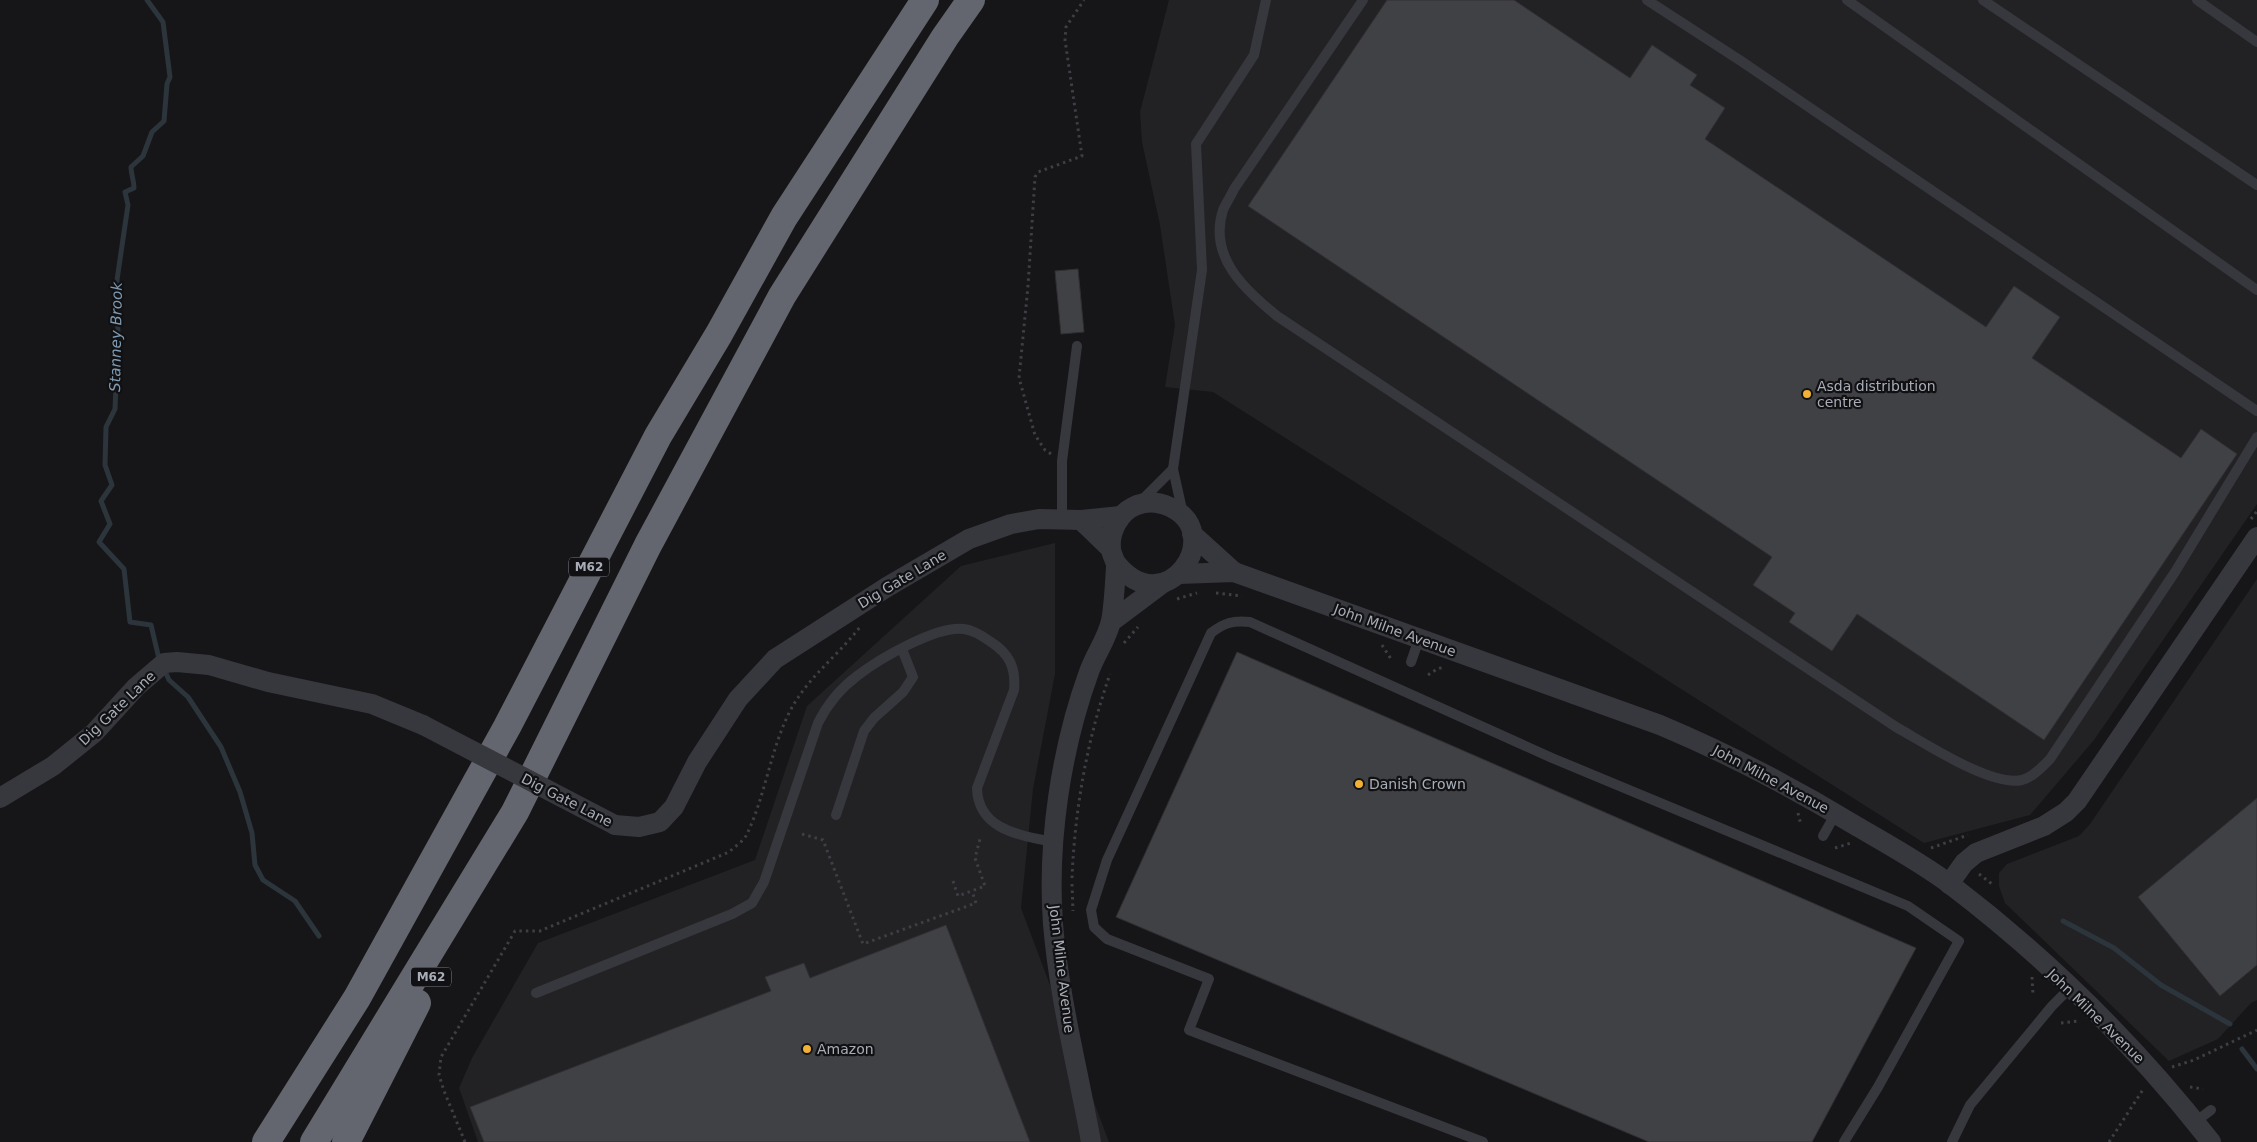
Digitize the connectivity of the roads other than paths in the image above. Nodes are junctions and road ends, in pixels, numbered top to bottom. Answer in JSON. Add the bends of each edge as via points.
{"nodes":[{"id":1,"x":925,"y":0,"type":"edge"},
{"id":2,"x":971,"y":0,"type":"edge"},
{"id":3,"x":1266,"y":0,"type":"edge"},
{"id":4,"x":1363,"y":0,"type":"edge"},
{"id":5,"x":1647,"y":0,"type":"edge"},
{"id":6,"x":1847,"y":0,"type":"edge"},
{"id":7,"x":1983,"y":0,"type":"edge"},
{"id":8,"x":2197,"y":0,"type":"edge"},
{"id":9,"x":2257,"y":42,"type":"edge"},
{"id":10,"x":2257,"y":185,"type":"edge"},
{"id":11,"x":2257,"y":290,"type":"edge"},
{"id":12,"x":1077,"y":346,"type":"dead end"},
{"id":13,"x":2257,"y":411,"type":"edge"},
{"id":14,"x":2257,"y":437,"type":"edge"},
{"id":15,"x":1173,"y":469,"type":"junction"},
{"id":16,"x":1128,"y":511,"type":"junction"},
{"id":17,"x":1072,"y":519,"type":"junction"},
{"id":18,"x":1188,"y":527,"type":"junction"},
{"id":19,"x":2252,"y":532,"type":"edge"},
{"id":20,"x":1114,"y":556,"type":"junction"},
{"id":21,"x":1234,"y":572,"type":"junction"},
{"id":22,"x":1171,"y":586,"type":"junction"},
{"id":23,"x":1111,"y":622,"type":"junction"},
{"id":24,"x":1419,"y":639,"type":"junction"},
{"id":25,"x":902,"y":649,"type":"junction"},
{"id":26,"x":1411,"y":662,"type":"dead end"},
{"id":27,"x":0,"y":798,"type":"edge"},
{"id":28,"x":515,"y":812,"type":"junction"},
{"id":29,"x":1836,"y":813,"type":"junction"},
{"id":30,"x":836,"y":815,"type":"dead end"},
{"id":31,"x":1822,"y":836,"type":"dead end"},
{"id":32,"x":1054,"y":842,"type":"junction"},
{"id":33,"x":1949,"y":884,"type":"junction"},
{"id":34,"x":2070,"y":988,"type":"junction"},
{"id":35,"x":536,"y":993,"type":"dead end"},
{"id":36,"x":266,"y":1142,"type":"edge"},
{"id":37,"x":314,"y":1142,"type":"edge"},
{"id":38,"x":346,"y":1142,"type":"edge"},
{"id":39,"x":1091,"y":1142,"type":"edge"},
{"id":40,"x":1483,"y":1142,"type":"edge"},
{"id":41,"x":1844,"y":1142,"type":"edge"},
{"id":42,"x":1952,"y":1142,"type":"edge"},
{"id":43,"x":2211,"y":1142,"type":"edge"}],
"edges":[{"from":1,"to":36,"type":"highway","number":"M62","via":[[784,217],[658,436],[506,727],[358,998]]},
{"from":2,"to":28,"type":"highway","number":"M62","via":[[782,296],[648,545]]},
{"from":3,"to":15,"type":"lane","via":[[1254,55],[1196,144],[1202,270]]},
{"from":4,"to":14,"type":"lane","via":[[1234,189],[1224,209],[1220,229],[1223,251],[1247,291],[1277,316],[1880,716],[1954,759],[2012,782],[2024,780],[2050,760],[2175,572]]},
{"from":5,"to":13,"type":"lane"},
{"from":6,"to":11,"type":"lane"},
{"from":7,"to":10,"type":"lane"},
{"from":8,"to":9,"type":"lane"},
{"from":12,"to":17,"type":"lane","via":[[1062,460]]},
{"from":15,"to":16,"type":"lane"},
{"from":15,"to":18,"type":"lane"},
{"from":16,"to":17,"type":"street","name":"Dig Gate Lane"},
{"from":16,"to":18,"type":"street","via":[[1149,502],[1162,504],[1175,510]]},
{"from":16,"to":20,"type":"street","via":[[1115,526],[1111,537]]},
{"from":17,"to":20,"type":"street"},
{"from":17,"to":27,"type":"street","name":"Dig Gate Lane","bridge":true,"via":[[1039,519],[989,530],[969,539],[774,659],[738,699],[674,807],[660,822],[639,827],[615,825],[423,726],[372,704],[268,682],[209,665],[164,663],[136,687],[94,733],[53,766]]},
{"from":18,"to":21,"type":"street","name":"John Milne Avenue"},
{"from":18,"to":22,"type":"street","via":[[1191,556]]},
{"from":19,"to":33,"type":"street","via":[[2077,801],[2044,826],[1976,854],[1964,863]]},
{"from":20,"to":22,"type":"street","via":[[1124,574],[1136,581]]},
{"from":20,"to":23,"type":"street","name":"John Milne Avenue"},
{"from":21,"to":22,"type":"street","name":"John Milne Avenue"},
{"from":21,"to":24,"type":"street","name":"John Milne Avenue"},
{"from":22,"to":23,"type":"street","name":"John Milne Avenue"},
{"from":23,"to":32,"type":"street","name":"John Milne Avenue","via":[[1089,672],[1065,754]]},
{"from":24,"to":26,"type":"lane"},
{"from":24,"to":29,"type":"street","name":"John Milne Avenue","via":[[1706,744]]},
{"from":25,"to":30,"type":"lane","via":[[913,677],[903,692],[864,731]]},
{"from":25,"to":32,"type":"lane","via":[[927,635],[946,629],[965,629],[997,645],[1010,659],[1015,675],[1014,690],[977,788],[977,797],[990,820],[998,827]]},
{"from":25,"to":35,"type":"lane","via":[[856,676],[827,706],[818,723],[764,882],[752,903]]},
{"from":28,"to":37,"type":"highway","number":"M62"},
{"from":28,"to":38,"type":"highway","number":"M62"},
{"from":29,"to":31,"type":"lane"},
{"from":29,"to":33,"type":"street","name":"John Milne Avenue"},
{"from":32,"to":39,"type":"street","name":"John Milne Avenue","via":[[1053,924],[1066,1018]]},
{"from":33,"to":34,"type":"street","name":"John Milne Avenue"},
{"from":34,"to":42,"type":"lane","via":[[1970,1105]]},
{"from":34,"to":43,"type":"street","name":"John Milne Avenue","via":[[2203,1116]]},
{"from":40,"to":41,"type":"lane","via":[[1189,1030],[1209,978],[1107,939],[1094,927],[1091,910],[1106,860],[1211,632],[1223,624],[1236,620],[1250,622],[1552,758],[1908,906],[1959,941]]}]}
